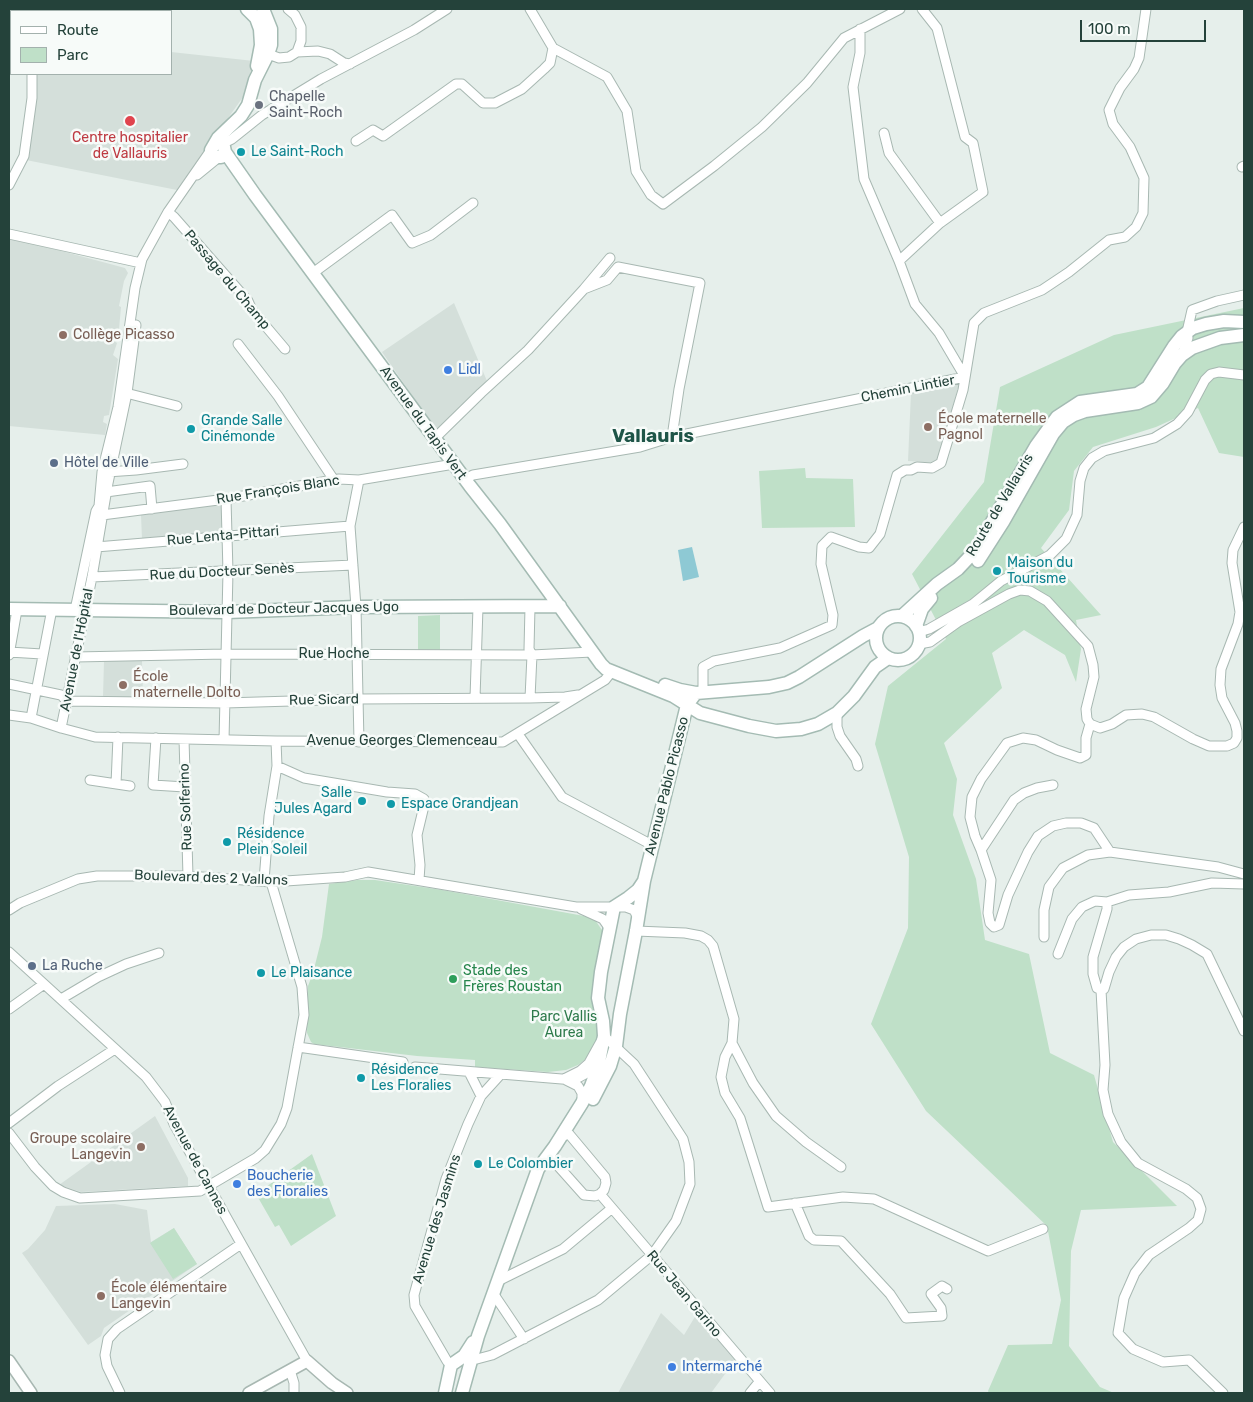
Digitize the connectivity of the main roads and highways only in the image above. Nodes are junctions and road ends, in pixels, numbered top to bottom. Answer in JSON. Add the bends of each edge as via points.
{"nodes":[{"id":1,"x":255,"y":13,"type":"edge"},
{"id":2,"x":255,"y":80,"type":"junction"},
{"id":3,"x":1244,"y":322,"type":"edge"},
{"id":4,"x":1244,"y":335,"type":"edge"},
{"id":5,"x":560,"y":606,"type":"junction"},
{"id":6,"x":13,"y":609,"type":"edge"},
{"id":7,"x":902,"y":616,"type":"junction"},
{"id":8,"x":878,"y":628,"type":"junction"},
{"id":9,"x":918,"y":634,"type":"junction"},
{"id":10,"x":888,"y":658,"type":"junction"},
{"id":11,"x":612,"y":671,"type":"junction"},
{"id":12,"x":700,"y":693,"type":"junction"},
{"id":13,"x":687,"y":705,"type":"junction"},
{"id":14,"x":644,"y":881,"type":"junction"},
{"id":15,"x":611,"y":1042,"type":"junction"},
{"id":16,"x":565,"y":1136,"type":"junction"},
{"id":17,"x":478,"y":1336,"type":"junction"},
{"id":18,"x":452,"y":1366,"type":"junction"},
{"id":19,"x":469,"y":1368,"type":"junction"},
{"id":20,"x":445,"y":1393,"type":"edge"},
{"id":21,"x":462,"y":1393,"type":"edge"}],
"edges":[{"from":1,"to":2,"type":"main road","via":[[261,36]]},
{"from":1,"to":2,"type":"main road","via":[[271,29],[271,46]]},
{"from":2,"to":5,"type":"main road","name":"Avenue du Tapis Vert","via":[[248,105],[241,116],[218,138],[220,150]]},
{"from":3,"to":7,"type":"main road","name":"Route de Vallauris","via":[[1224,321],[1193,328],[1174,346],[1148,387],[1137,394],[1080,402],[1057,417],[1036,446],[975,551]]},
{"from":4,"to":9,"type":"main road","name":"Route de Vallauris","via":[[1220,338],[1192,348],[1182,355],[1151,397],[1138,403],[1085,411],[1064,422],[1053,434],[982,556],[922,609]]},
{"from":5,"to":6,"type":"main road","name":"Boulevard de Docteur Jacques Ugo","via":[[356,607],[227,612]]},
{"from":5,"to":11,"type":"main road","name":"Avenue du Tapis Vert","via":[[601,664]]},
{"from":7,"to":8,"type":"main road","via":[[886,619]]},
{"from":7,"to":9,"type":"main road","via":[[910,620]]},
{"from":8,"to":10,"type":"main road","via":[[877,645]]},
{"from":8,"to":12,"type":"main road","via":[[787,683]]},
{"from":9,"to":10,"type":"main road","via":[[912,655],[900,660]]},
{"from":10,"to":13,"type":"main road","via":[[875,667],[854,696],[836,713],[818,724],[801,729],[776,731],[749,726],[700,713]]},
{"from":11,"to":12,"type":"main road"},
{"from":11,"to":13,"type":"main road"},
{"from":12,"to":13,"type":"main road","name":"Avenue Pablo Picasso"},
{"from":13,"to":14,"type":"main road","name":"Avenue Pablo Picasso"},
{"from":14,"to":15,"type":"main road","name":"Avenue Pablo Picasso","via":[[620,1014]]},
{"from":14,"to":15,"type":"main road","via":[[638,890],[614,906],[598,998]]},
{"from":15,"to":16,"type":"main road"},
{"from":15,"to":16,"type":"main road","via":[[603,1080],[581,1117]]},
{"from":16,"to":17,"type":"main road","via":[[532,1186]]},
{"from":17,"to":18,"type":"main road","via":[[464,1356]]},
{"from":17,"to":19,"type":"main road"},
{"from":18,"to":19,"type":"main road","via":[[453,1377],[459,1379]]},
{"from":18,"to":20,"type":"main road"},
{"from":19,"to":21,"type":"main road"}]}
